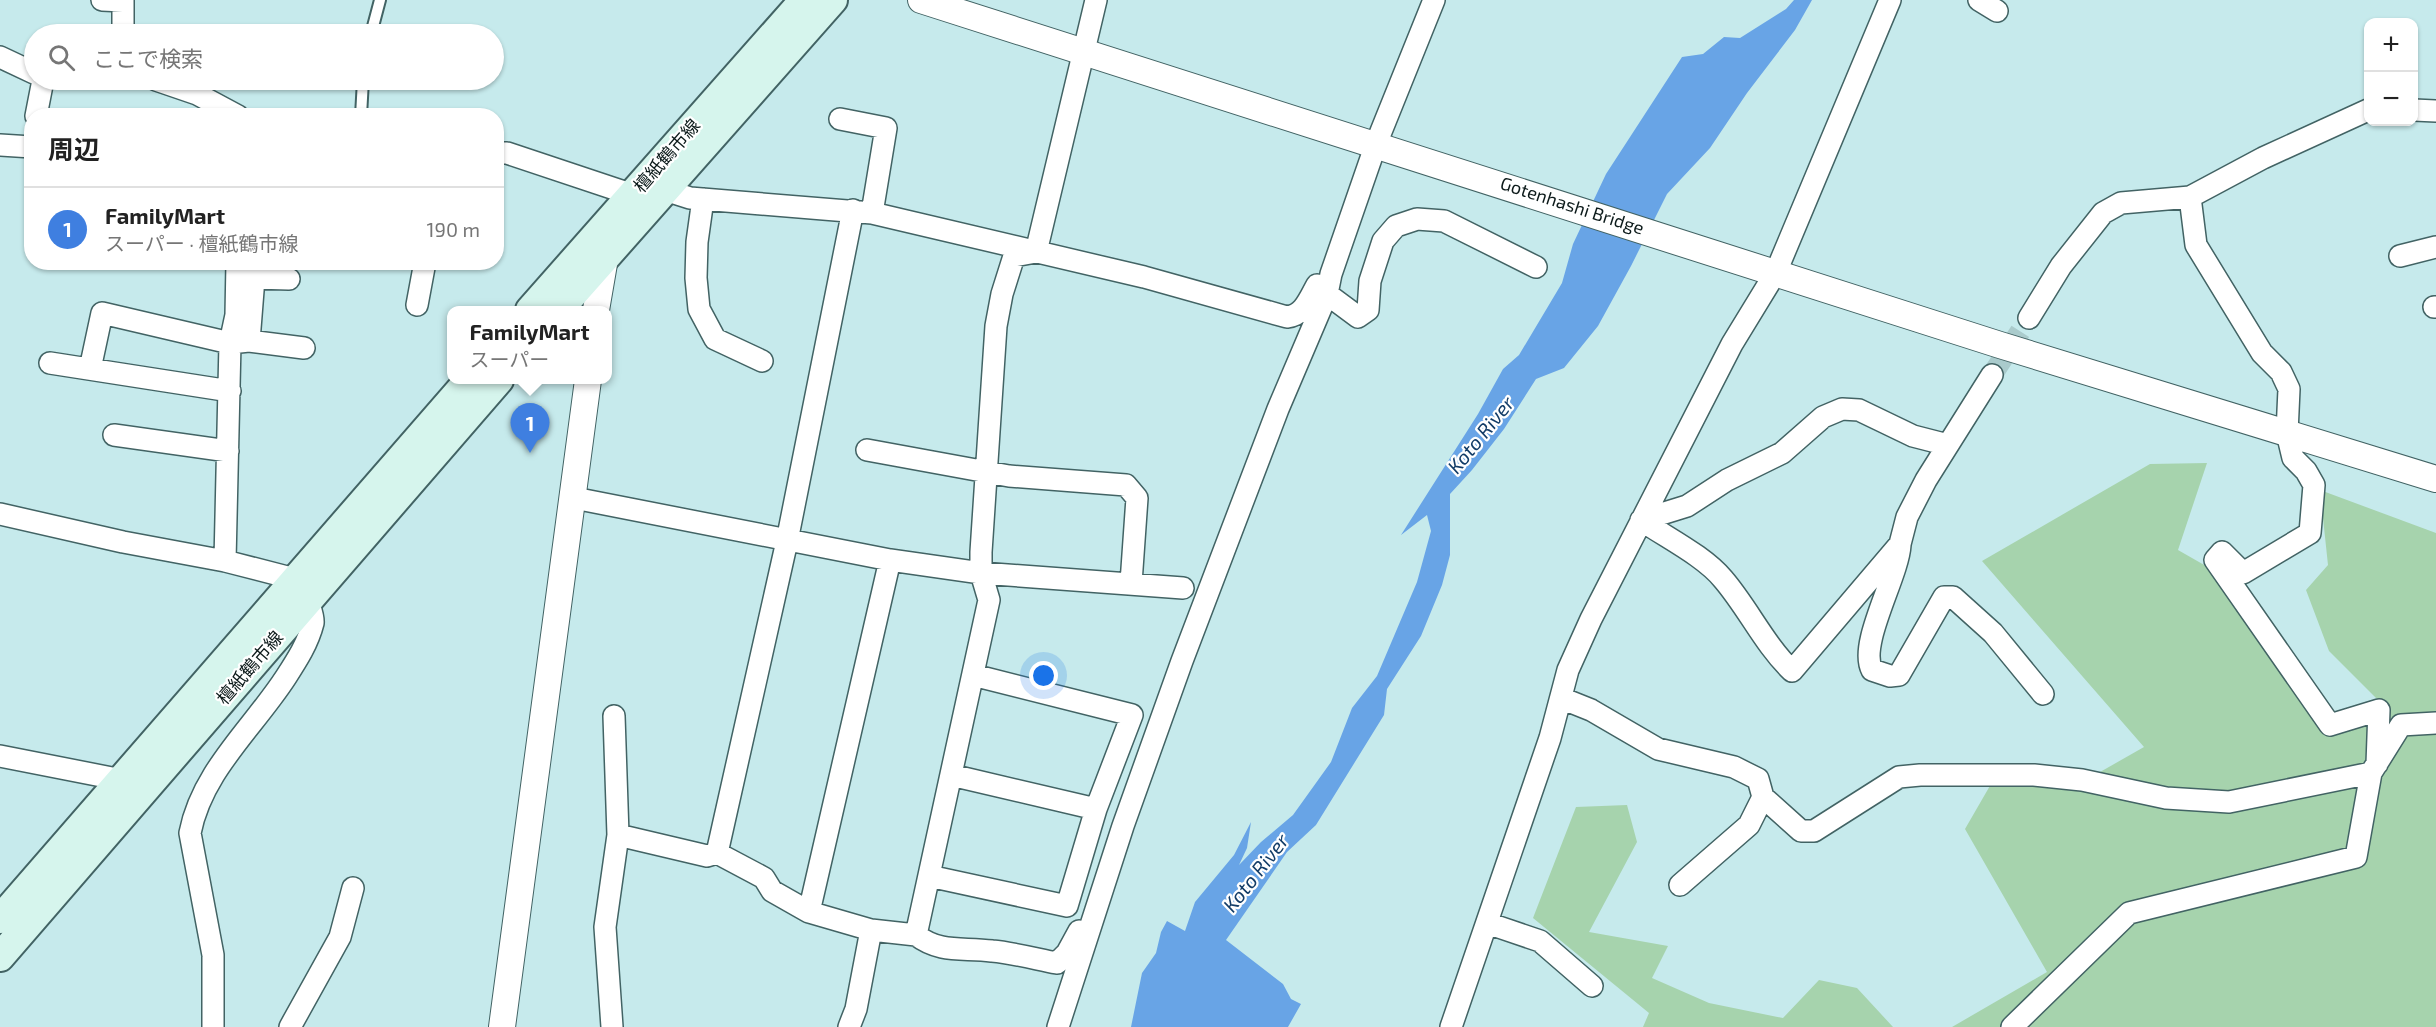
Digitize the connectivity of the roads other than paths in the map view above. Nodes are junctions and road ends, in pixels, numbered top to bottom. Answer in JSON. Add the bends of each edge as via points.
{"nodes":[{"id":1,"x":116,"y":0,"type":"edge"},
{"id":2,"x":381,"y":0,"type":"edge"},
{"id":3,"x":804,"y":0,"type":"edge"},
{"id":4,"x":833,"y":0,"type":"edge"},
{"id":5,"x":921,"y":0,"type":"edge"},
{"id":6,"x":1096,"y":0,"type":"edge"},
{"id":7,"x":1434,"y":0,"type":"edge"},
{"id":8,"x":1890,"y":0,"type":"edge"},
{"id":9,"x":1979,"y":0,"type":"edge"},
{"id":10,"x":1997,"y":11,"type":"dead end"},
{"id":11,"x":121,"y":24,"type":"edge"},
{"id":12,"x":374,"y":24,"type":"edge"},
{"id":13,"x":1083,"y":51,"type":"junction"},
{"id":14,"x":0,"y":57,"type":"edge"},
{"id":15,"x":24,"y":69,"type":"edge"},
{"id":16,"x":41,"y":90,"type":"edge"},
{"id":17,"x":185,"y":90,"type":"edge"},
{"id":18,"x":362,"y":90,"type":"edge"},
{"id":19,"x":38,"y":108,"type":"edge"},
{"id":20,"x":223,"y":108,"type":"edge"},
{"id":21,"x":361,"y":108,"type":"edge"},
{"id":22,"x":2418,"y":110,"type":"edge"},
{"id":23,"x":2436,"y":111,"type":"edge"},
{"id":24,"x":2364,"y":112,"type":"edge"},
{"id":25,"x":840,"y":119,"type":"dead end"},
{"id":26,"x":24,"y":144,"type":"edge"},
{"id":27,"x":0,"y":145,"type":"edge"},
{"id":28,"x":1379,"y":145,"type":"junction"},
{"id":29,"x":504,"y":153,"type":"edge"},
{"id":30,"x":665,"y":190,"type":"junction"},
{"id":31,"x":633,"y":195,"type":"junction"},
{"id":32,"x":2190,"y":197,"type":"junction"},
{"id":33,"x":704,"y":199,"type":"junction"},
{"id":34,"x":862,"y":211,"type":"junction"},
{"id":35,"x":611,"y":219,"type":"junction"},
{"id":36,"x":2436,"y":247,"type":"edge"},
{"id":37,"x":1036,"y":252,"type":"junction"},
{"id":38,"x":2400,"y":256,"type":"dead end"},
{"id":39,"x":604,"y":260,"type":"junction"},
{"id":40,"x":1536,"y":267,"type":"dead end"},
{"id":41,"x":1769,"y":269,"type":"junction"},
{"id":42,"x":237,"y":270,"type":"edge"},
{"id":43,"x":424,"y":270,"type":"edge"},
{"id":44,"x":289,"y":279,"type":"dead end"},
{"id":45,"x":1329,"y":284,"type":"junction"},
{"id":46,"x":417,"y":305,"type":"dead end"},
{"id":47,"x":534,"y":306,"type":"edge"},
{"id":48,"x":563,"y":306,"type":"edge"},
{"id":49,"x":597,"y":306,"type":"edge"},
{"id":50,"x":2029,"y":318,"type":"tunnel mouth"},
{"id":51,"x":240,"y":342,"type":"junction"},
{"id":52,"x":304,"y":348,"type":"dead end"},
{"id":53,"x":762,"y":361,"type":"dead end"},
{"id":54,"x":50,"y":363,"type":"dead end"},
{"id":55,"x":90,"y":369,"type":"junction"},
{"id":56,"x":1992,"y":375,"type":"tunnel mouth"},
{"id":57,"x":466,"y":384,"type":"edge"},
{"id":58,"x":495,"y":384,"type":"edge"},
{"id":59,"x":588,"y":384,"type":"edge"},
{"id":60,"x":230,"y":391,"type":"junction"},
{"id":61,"x":2287,"y":433,"type":"junction"},
{"id":62,"x":114,"y":435,"type":"dead end"},
{"id":63,"x":1948,"y":445,"type":"junction"},
{"id":64,"x":867,"y":450,"type":"dead end"},
{"id":65,"x":228,"y":451,"type":"junction"},
{"id":66,"x":987,"y":471,"type":"junction"},
{"id":67,"x":2436,"y":479,"type":"edge"},
{"id":68,"x":574,"y":498,"type":"junction"},
{"id":69,"x":0,"y":514,"type":"edge"},
{"id":70,"x":1643,"y":517,"type":"junction"},
{"id":71,"x":787,"y":541,"type":"junction"},
{"id":72,"x":1900,"y":544,"type":"junction"},
{"id":73,"x":890,"y":560,"type":"junction"},
{"id":74,"x":225,"y":561,"type":"junction"},
{"id":75,"x":981,"y":573,"type":"junction"},
{"id":76,"x":1131,"y":583,"type":"junction"},
{"id":77,"x":1183,"y":588,"type":"dead end"},
{"id":78,"x":302,"y":590,"type":"junction"},
{"id":79,"x":973,"y":675,"type":"junction"},
{"id":80,"x":2043,"y":694,"type":"dead end"},
{"id":81,"x":1561,"y":698,"type":"junction"},
{"id":82,"x":614,"y":716,"type":"dead end"},
{"id":83,"x":2436,"y":723,"type":"edge"},
{"id":84,"x":0,"y":756,"type":"edge"},
{"id":85,"x":2374,"y":769,"type":"junction"},
{"id":86,"x":951,"y":775,"type":"junction"},
{"id":87,"x":122,"y":780,"type":"junction"},
{"id":88,"x":1763,"y":796,"type":"junction"},
{"id":89,"x":1096,"y":809,"type":"junction"},
{"id":90,"x":618,"y":835,"type":"junction"},
{"id":91,"x":717,"y":853,"type":"junction"},
{"id":92,"x":929,"y":876,"type":"junction"},
{"id":93,"x":1680,"y":885,"type":"dead end"},
{"id":94,"x":353,"y":888,"type":"dead end"},
{"id":95,"x":809,"y":912,"type":"junction"},
{"id":96,"x":0,"y":918,"type":"edge"},
{"id":97,"x":1487,"y":923,"type":"junction"},
{"id":98,"x":1090,"y":926,"type":"junction"},
{"id":99,"x":871,"y":930,"type":"junction"},
{"id":100,"x":916,"y":935,"type":"junction"},
{"id":101,"x":0,"y":957,"type":"edge"},
{"id":102,"x":1592,"y":986,"type":"dead end"},
{"id":103,"x":213,"y":1027,"type":"edge"},
{"id":104,"x":290,"y":1027,"type":"edge"},
{"id":105,"x":502,"y":1027,"type":"edge"},
{"id":106,"x":612,"y":1027,"type":"edge"},
{"id":107,"x":849,"y":1027,"type":"edge"},
{"id":108,"x":1058,"y":1027,"type":"edge"},
{"id":109,"x":1451,"y":1027,"type":"edge"},
{"id":110,"x":2012,"y":1027,"type":"edge"}],
"edges":[{"from":1,"to":11,"type":"street"},
{"from":2,"to":12,"type":"lane"},
{"from":3,"to":31,"type":"main road","name":"檀紙鶴市線"},
{"from":4,"to":30,"type":"main road","name":"檀紙鶴市線"},
{"from":5,"to":13,"type":"street","name":"Gotenhashi Bridge"},
{"from":6,"to":13,"type":"street"},
{"from":7,"to":28,"type":"street"},
{"from":8,"to":41,"type":"street"},
{"from":9,"to":10,"type":"street"},
{"from":13,"to":28,"type":"street","name":"Gotenhashi Bridge"},
{"from":13,"to":37,"type":"street"},
{"from":14,"to":15,"type":"street"},
{"from":16,"to":19,"type":"street"},
{"from":17,"to":20,"type":"street"},
{"from":18,"to":21,"type":"lane"},
{"from":22,"to":23,"type":"street"},
{"from":24,"to":32,"type":"street"},
{"from":25,"to":34,"type":"street","via":[[886,128]]},
{"from":26,"to":27,"type":"street"},
{"from":28,"to":41,"type":"street","name":"Gotenhashi Bridge"},
{"from":28,"to":45,"type":"street"},
{"from":29,"to":31,"type":"street"},
{"from":30,"to":33,"type":"street"},
{"from":30,"to":39,"type":"main road","name":"檀紙鶴市線"},
{"from":31,"to":35,"type":"main road","name":"檀紙鶴市線"},
{"from":32,"to":50,"type":"street","via":[[2121,203],[2103,213],[2061,266]]},
{"from":32,"to":61,"type":"street","via":[[2196,245],[2262,353],[2282,372],[2289,389]]},
{"from":33,"to":34,"type":"street"},
{"from":33,"to":53,"type":"street","via":[[697,242],[699,309],[715,339]]},
{"from":34,"to":37,"type":"street"},
{"from":34,"to":71,"type":"street"},
{"from":35,"to":39,"type":"street"},
{"from":35,"to":47,"type":"main road","name":"檀紙鶴市線"},
{"from":36,"to":38,"type":"street"},
{"from":37,"to":45,"type":"street","via":[[1287,317],[1303,310],[1321,279]]},
{"from":37,"to":66,"type":"street","via":[[1014,256],[1002,294],[996,326]]},
{"from":39,"to":48,"type":"main road","name":"檀紙鶴市線"},
{"from":39,"to":49,"type":"street"},
{"from":40,"to":45,"type":"street","via":[[1444,221],[1417,219],[1396,226],[1383,241],[1370,281],[1368,309],[1358,316]]},
{"from":41,"to":61,"type":"street","name":"Gotenhashi Bridge"},
{"from":41,"to":70,"type":"street"},
{"from":42,"to":51,"type":"street"},
{"from":43,"to":46,"type":"street"},
{"from":44,"to":51,"type":"street","via":[[254,278]]},
{"from":45,"to":98,"type":"street","via":[[1182,661]]},
{"from":51,"to":52,"type":"street"},
{"from":51,"to":55,"type":"street","via":[[102,313]]},
{"from":51,"to":60,"type":"street"},
{"from":54,"to":55,"type":"street"},
{"from":55,"to":60,"type":"street"},
{"from":56,"to":63,"type":"street"},
{"from":57,"to":78,"type":"main road","name":"檀紙鶴市線"},
{"from":58,"to":78,"type":"main road","name":"檀紙鶴市線"},
{"from":59,"to":68,"type":"street"},
{"from":60,"to":65,"type":"street"},
{"from":61,"to":67,"type":"street","name":"Gotenhashi Bridge"},
{"from":61,"to":85,"type":"street","via":[[2293,458],[2314,485],[2310,533],[2243,573],[2222,552],[2215,560],[2330,725],[2379,710]]},
{"from":62,"to":65,"type":"street"},
{"from":63,"to":70,"type":"street","via":[[1913,435],[1859,410],[1842,409],[1823,417],[1782,453],[1727,480],[1687,506]]},
{"from":63,"to":72,"type":"street","via":[[1907,517]]},
{"from":64,"to":66,"type":"street"},
{"from":65,"to":74,"type":"street"},
{"from":66,"to":75,"type":"street"},
{"from":66,"to":76,"type":"street","via":[[1126,485],[1137,498]]},
{"from":68,"to":71,"type":"street"},
{"from":68,"to":105,"type":"street"},
{"from":69,"to":74,"type":"street"},
{"from":70,"to":72,"type":"street","via":[[1722,577],[1777,656],[1792,670]]},
{"from":70,"to":81,"type":"street","via":[[1591,619],[1568,670]]},
{"from":71,"to":73,"type":"street"},
{"from":71,"to":91,"type":"street"},
{"from":72,"to":80,"type":"street","via":[[1899,561],[1876,621],[1868,663],[1872,670],[1899,675],[1944,597],[1953,597],[1993,633]]},
{"from":73,"to":75,"type":"street"},
{"from":73,"to":95,"type":"street"},
{"from":74,"to":78,"type":"street"},
{"from":75,"to":76,"type":"street"},
{"from":75,"to":79,"type":"street","via":[[989,600]]},
{"from":76,"to":77,"type":"street"},
{"from":78,"to":87,"type":"main road","name":"檀紙鶴市線"},
{"from":78,"to":101,"type":"main road","name":"檀紙鶴市線"},
{"from":78,"to":103,"type":"street","via":[[314,621],[302,653],[217,769],[193,818],[190,833],[213,955]]},
{"from":79,"to":86,"type":"street"},
{"from":79,"to":89,"type":"street","via":[[1132,715]]},
{"from":81,"to":88,"type":"street","via":[[1591,710],[1658,749],[1734,767],[1758,779]]},
{"from":81,"to":97,"type":"street"},
{"from":82,"to":90,"type":"street"},
{"from":83,"to":85,"type":"street","via":[[2401,725]]},
{"from":84,"to":87,"type":"street"},
{"from":85,"to":88,"type":"street","via":[[2229,802],[2166,798],[2034,774],[1899,777],[1814,831],[1801,831]]},
{"from":85,"to":110,"type":"street","via":[[2356,857],[2129,913]]},
{"from":86,"to":89,"type":"street"},
{"from":86,"to":92,"type":"street"},
{"from":87,"to":96,"type":"main road","name":"檀紙鶴市線"},
{"from":88,"to":93,"type":"street","via":[[1749,825]]},
{"from":89,"to":92,"type":"street","via":[[1067,906]]},
{"from":90,"to":91,"type":"street","via":[[707,856]]},
{"from":90,"to":106,"type":"street","via":[[605,927]]},
{"from":91,"to":95,"type":"street","via":[[764,878],[772,891]]},
{"from":92,"to":100,"type":"street"},
{"from":94,"to":104,"type":"street","via":[[340,937]]},
{"from":95,"to":99,"type":"street"},
{"from":97,"to":102,"type":"street","via":[[1540,941]]},
{"from":97,"to":109,"type":"street"},
{"from":98,"to":100,"type":"street","via":[[1080,930],[1057,963],[990,950],[940,948],[928,945]]},
{"from":98,"to":108,"type":"street"},
{"from":99,"to":100,"type":"street"},
{"from":99,"to":107,"type":"street"}]}
